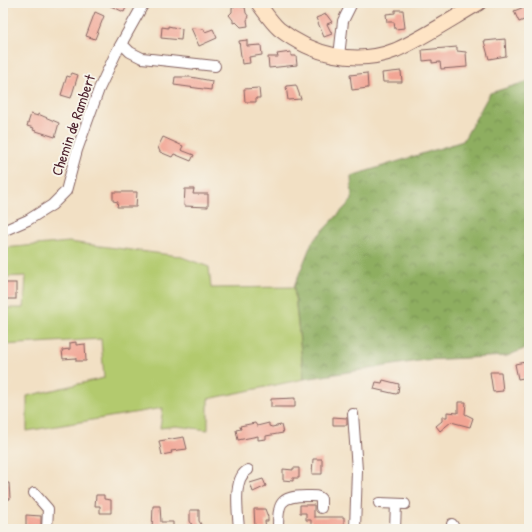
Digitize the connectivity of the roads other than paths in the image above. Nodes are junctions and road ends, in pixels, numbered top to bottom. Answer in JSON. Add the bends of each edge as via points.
{"nodes":[{"id":1,"x":144,"y":3,"type":"edge"},
{"id":2,"x":258,"y":3,"type":"edge"},
{"id":3,"x":352,"y":3,"type":"edge"},
{"id":4,"x":479,"y":3,"type":"edge"},
{"id":5,"x":122,"y":44,"type":"junction"},
{"id":6,"x":339,"y":56,"type":"junction"},
{"id":7,"x":215,"y":66,"type":"dead end"},
{"id":8,"x":3,"y":231,"type":"edge"},
{"id":9,"x":353,"y":414,"type":"dead end"},
{"id":10,"x":248,"y":470,"type":"dead end"},
{"id":11,"x":34,"y":494,"type":"dead end"},
{"id":12,"x":379,"y":503,"type":"dead end"},
{"id":13,"x":321,"y":508,"type":"dead end"},
{"id":14,"x":47,"y":529,"type":"edge"},
{"id":15,"x":238,"y":529,"type":"edge"},
{"id":16,"x":278,"y":529,"type":"edge"},
{"id":17,"x":354,"y":529,"type":"edge"},
{"id":18,"x":395,"y":529,"type":"edge"}],
"edges":[{"from":1,"to":5,"type":"street","name":"Chemin de Rambert"},
{"from":2,"to":6,"type":"street","via":[[278,28],[300,43]]},
{"from":3,"to":6,"type":"street","via":[[343,20]]},
{"from":4,"to":6,"type":"street","via":[[397,49],[366,57]]},
{"from":5,"to":7,"type":"street","via":[[142,58]]},
{"from":5,"to":8,"type":"street","name":"Chemin de Rambert","via":[[99,90],[77,150],[66,191],[52,205],[28,220]]},
{"from":9,"to":17,"type":"street","via":[[357,470]]},
{"from":10,"to":15,"type":"street","via":[[240,477],[237,486]]},
{"from":11,"to":14,"type":"street","via":[[48,510]]},
{"from":12,"to":18,"type":"street","via":[[400,504]]},
{"from":13,"to":16,"type":"street","via":[[321,499],[318,496],[292,496],[284,499],[279,506]]}]}
